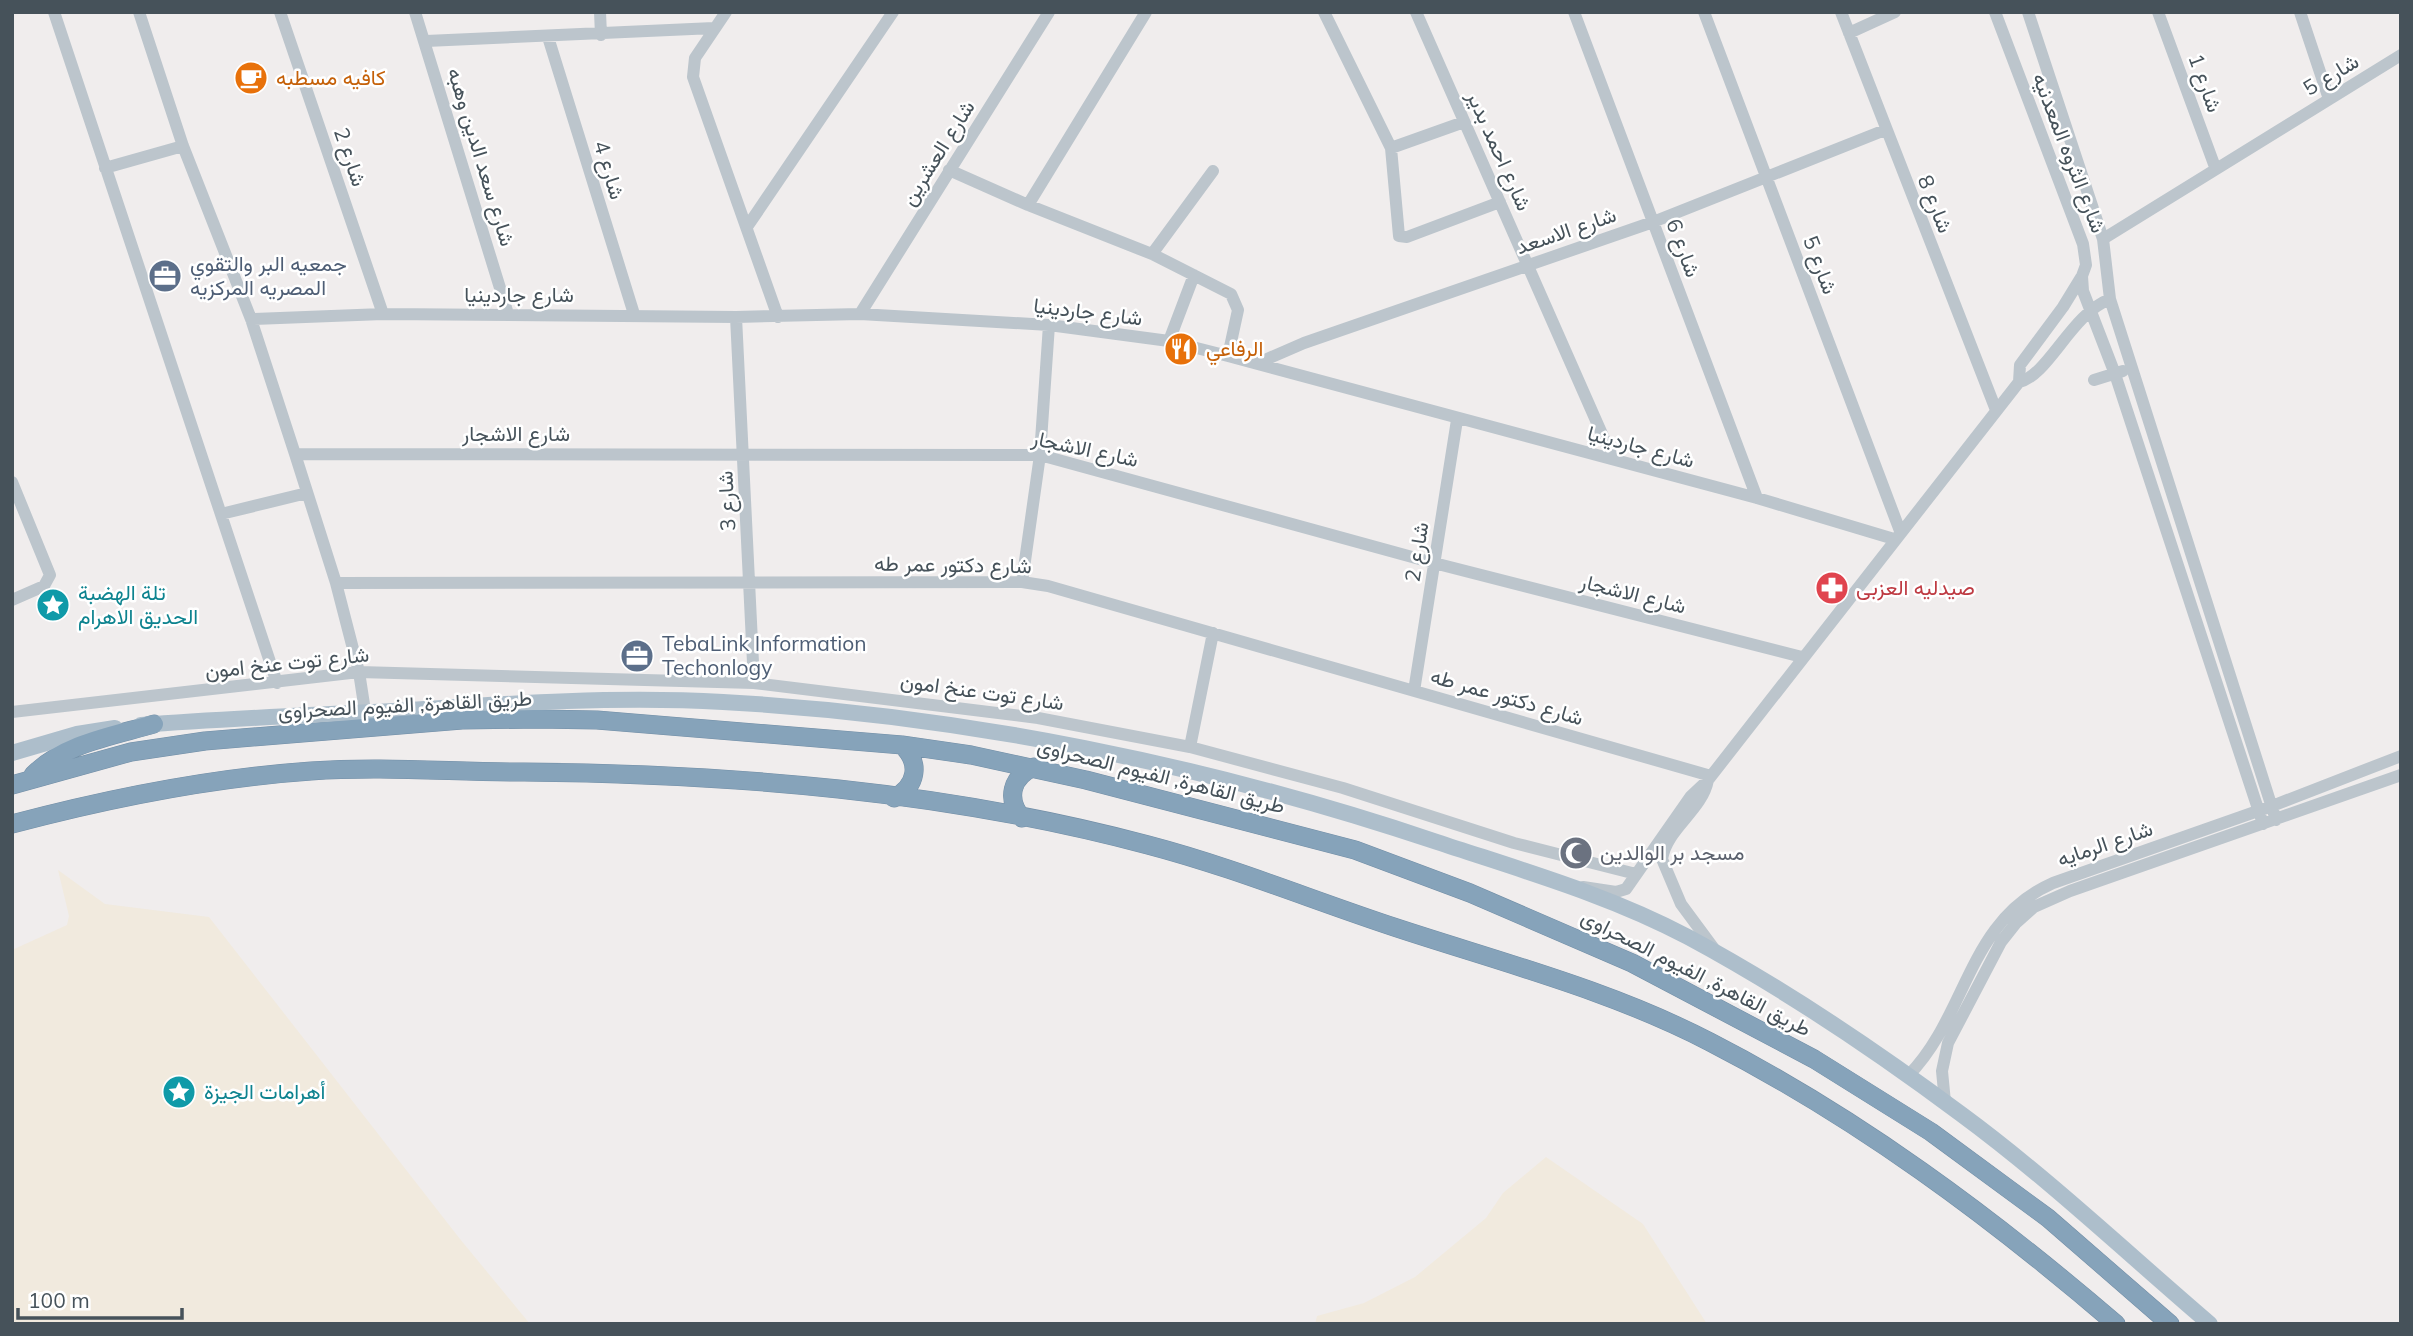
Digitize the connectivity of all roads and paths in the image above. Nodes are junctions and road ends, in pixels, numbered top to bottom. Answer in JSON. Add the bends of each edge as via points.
{"nodes":[{"id":1,"x":54,"y":12,"type":"edge"},
{"id":2,"x":139,"y":12,"type":"edge"},
{"id":3,"x":280,"y":12,"type":"edge"},
{"id":4,"x":415,"y":12,"type":"edge"},
{"id":5,"x":600,"y":12,"type":"edge"},
{"id":6,"x":726,"y":12,"type":"edge"},
{"id":7,"x":892,"y":12,"type":"edge"},
{"id":8,"x":1146,"y":12,"type":"edge"},
{"id":9,"x":1324,"y":12,"type":"edge"},
{"id":10,"x":1416,"y":12,"type":"edge"},
{"id":11,"x":1574,"y":12,"type":"edge"},
{"id":12,"x":1704,"y":12,"type":"edge"},
{"id":13,"x":1841,"y":12,"type":"edge"},
{"id":14,"x":1895,"y":12,"type":"edge"},
{"id":15,"x":1995,"y":12,"type":"edge"},
{"id":16,"x":2028,"y":12,"type":"edge"},
{"id":17,"x":2158,"y":12,"type":"edge"},
{"id":18,"x":2300,"y":12,"type":"edge"},
{"id":19,"x":1043,"y":14,"type":"edge"},
{"id":20,"x":714,"y":28,"type":"junction"},
{"id":21,"x":1849,"y":33,"type":"junction"},
{"id":22,"x":601,"y":35,"type":"junction"},
{"id":23,"x":548,"y":37,"type":"junction"},
{"id":24,"x":426,"y":41,"type":"junction"},
{"id":25,"x":2401,"y":55,"type":"edge"},
{"id":26,"x":2329,"y":99,"type":"junction"},
{"id":27,"x":1464,"y":122,"type":"junction"},
{"id":28,"x":1885,"y":130,"type":"junction"},
{"id":29,"x":183,"y":146,"type":"junction"},
{"id":30,"x":1391,"y":148,"type":"junction"},
{"id":31,"x":2215,"y":167,"type":"junction"},
{"id":32,"x":105,"y":168,"type":"junction"},
{"id":33,"x":949,"y":170,"type":"junction"},
{"id":34,"x":1213,"y":171,"type":"dead end"},
{"id":35,"x":1766,"y":178,"type":"junction"},
{"id":36,"x":1500,"y":202,"type":"junction"},
{"id":37,"x":1028,"y":205,"type":"junction"},
{"id":38,"x":1653,"y":222,"type":"junction"},
{"id":39,"x":747,"y":227,"type":"junction"},
{"id":40,"x":2103,"y":239,"type":"junction"},
{"id":41,"x":1152,"y":254,"type":"junction"},
{"id":42,"x":1529,"y":265,"type":"junction"},
{"id":43,"x":1194,"y":275,"type":"junction"},
{"id":44,"x":2082,"y":276,"type":"junction"},
{"id":45,"x":2110,"y":299,"type":"junction"},
{"id":46,"x":2090,"y":309,"type":"junction"},
{"id":47,"x":383,"y":314,"type":"junction"},
{"id":48,"x":508,"y":314,"type":"junction"},
{"id":49,"x":634,"y":314,"type":"junction"},
{"id":50,"x":860,"y":314,"type":"junction"},
{"id":51,"x":736,"y":317,"type":"junction"},
{"id":52,"x":778,"y":317,"type":"junction"},
{"id":53,"x":251,"y":319,"type":"junction"},
{"id":54,"x":1049,"y":325,"type":"junction"},
{"id":55,"x":1169,"y":341,"type":"junction"},
{"id":56,"x":1228,"y":356,"type":"junction"},
{"id":57,"x":1258,"y":363,"type":"junction"},
{"id":58,"x":2133,"y":368,"type":"junction"},
{"id":59,"x":2115,"y":373,"type":"junction"},
{"id":60,"x":2094,"y":380,"type":"dead end"},
{"id":61,"x":2019,"y":382,"type":"junction"},
{"id":62,"x":1996,"y":410,"type":"junction"},
{"id":63,"x":1457,"y":419,"type":"junction"},
{"id":64,"x":295,"y":454,"type":"junction"},
{"id":65,"x":743,"y":454,"type":"junction"},
{"id":66,"x":1040,"y":455,"type":"junction"},
{"id":67,"x":1613,"y":459,"type":"junction"},
{"id":68,"x":12,"y":482,"type":"edge"},
{"id":69,"x":307,"y":493,"type":"junction"},
{"id":70,"x":1757,"y":498,"type":"junction"},
{"id":71,"x":220,"y":514,"type":"junction"},
{"id":72,"x":1897,"y":535,"type":"junction"},
{"id":73,"x":1434,"y":563,"type":"junction"},
{"id":74,"x":1022,"y":582,"type":"junction"},
{"id":75,"x":337,"y":583,"type":"junction"},
{"id":76,"x":750,"y":583,"type":"junction"},
{"id":77,"x":12,"y":600,"type":"edge"},
{"id":78,"x":1213,"y":633,"type":"junction"},
{"id":79,"x":1802,"y":657,"type":"junction"},
{"id":80,"x":359,"y":672,"type":"junction"},
{"id":81,"x":277,"y":682,"type":"junction"},
{"id":82,"x":754,"y":683,"type":"junction"},
{"id":83,"x":1414,"y":691,"type":"junction"},
{"id":84,"x":365,"y":711,"type":"junction"},
{"id":85,"x":12,"y":712,"type":"edge"},
{"id":86,"x":154,"y":724,"type":"junction"},
{"id":87,"x":902,"y":745,"type":"junction"},
{"id":88,"x":1189,"y":747,"type":"junction"},
{"id":89,"x":12,"y":753,"type":"edge"},
{"id":90,"x":2401,"y":756,"type":"edge"},
{"id":91,"x":1034,"y":767,"type":"junction"},
{"id":92,"x":2401,"y":775,"type":"edge"},
{"id":93,"x":1710,"y":778,"type":"junction"},
{"id":94,"x":20,"y":783,"type":"edge"},
{"id":95,"x":894,"y":797,"type":"junction"},
{"id":96,"x":2265,"y":808,"type":"junction"},
{"id":97,"x":1022,"y":818,"type":"junction"},
{"id":98,"x":2276,"y":820,"type":"junction"},
{"id":99,"x":12,"y":824,"type":"edge"},
{"id":100,"x":2263,"y":824,"type":"junction"},
{"id":101,"x":1636,"y":874,"type":"junction"},
{"id":102,"x":1573,"y":887,"type":"junction"},
{"id":103,"x":1719,"y":955,"type":"junction"},
{"id":104,"x":1908,"y":1076,"type":"junction"},
{"id":105,"x":1945,"y":1102,"type":"junction"},
{"id":106,"x":2116,"y":1324,"type":"edge"},
{"id":107,"x":2170,"y":1324,"type":"edge"},
{"id":108,"x":2210,"y":1324,"type":"edge"}],
"edges":[{"from":1,"to":32,"type":"street"},
{"from":2,"to":29,"type":"street"},
{"from":3,"to":47,"type":"street","name":"شارع 2"},
{"from":4,"to":24,"type":"street","name":"شارع سعد الدين وهبه"},
{"from":5,"to":22,"type":"street"},
{"from":6,"to":20,"type":"street"},
{"from":7,"to":39,"type":"street"},
{"from":8,"to":37,"type":"street"},
{"from":9,"to":30,"type":"street"},
{"from":10,"to":27,"type":"street","name":"شارع احمد بدير"},
{"from":11,"to":38,"type":"street","name":"شارع 6"},
{"from":12,"to":35,"type":"street","name":"شارع 5"},
{"from":13,"to":21,"type":"street","name":"شارع 8"},
{"from":14,"to":21,"type":"street"},
{"from":15,"to":44,"type":"street","name":"شارع الثروه المعدنيه","via":[[2083,244],[2086,265]]},
{"from":16,"to":40,"type":"street","name":"شارع الثروه المعدنيه"},
{"from":17,"to":31,"type":"street","name":"شارع 1"},
{"from":18,"to":26,"type":"street"},
{"from":19,"to":33,"type":"street","name":"شارع العشرين"},
{"from":20,"to":22,"type":"street"},
{"from":20,"to":39,"type":"street","via":[[695,58],[693,77]]},
{"from":21,"to":28,"type":"street","name":"شارع 8"},
{"from":22,"to":23,"type":"street"},
{"from":23,"to":24,"type":"street"},
{"from":23,"to":49,"type":"street","name":"شارع 4"},
{"from":24,"to":48,"type":"street","name":"شارع سعد الدين وهبه"},
{"from":25,"to":26,"type":"street","name":"شارع 5"},
{"from":26,"to":31,"type":"street","name":"شارع 5"},
{"from":27,"to":30,"type":"street"},
{"from":27,"to":36,"type":"street","name":"شارع احمد بدير"},
{"from":28,"to":35,"type":"street","name":"شارع الاسعد"},
{"from":28,"to":62,"type":"street","name":"شارع 8"},
{"from":29,"to":32,"type":"street"},
{"from":29,"to":53,"type":"street"},
{"from":30,"to":36,"type":"street","via":[[1401,237]]},
{"from":31,"to":40,"type":"street","name":"شارع 5"},
{"from":32,"to":71,"type":"street"},
{"from":33,"to":37,"type":"street"},
{"from":33,"to":50,"type":"street","name":"شارع العشرين"},
{"from":34,"to":41,"type":"street"},
{"from":35,"to":38,"type":"street","name":"شارع الاسعد"},
{"from":35,"to":72,"type":"street","name":"شارع 5"},
{"from":36,"to":42,"type":"street","name":"شارع احمد بدير"},
{"from":37,"to":41,"type":"street"},
{"from":38,"to":42,"type":"street","name":"شارع الاسعد"},
{"from":38,"to":70,"type":"street","name":"شارع 6"},
{"from":39,"to":52,"type":"street"},
{"from":40,"to":45,"type":"street","name":"شارع الثروه المعدنيه"},
{"from":41,"to":43,"type":"street"},
{"from":42,"to":57,"type":"street","name":"شارع الاسعد"},
{"from":42,"to":67,"type":"street","name":"شارع احمد بدير"},
{"from":43,"to":55,"type":"street"},
{"from":43,"to":56,"type":"street","via":[[1231,294],[1237,303]]},
{"from":44,"to":46,"type":"street","name":"شارع الثروه المعدنيه"},
{"from":44,"to":61,"type":"street","via":[[2020,365]]},
{"from":45,"to":46,"type":"street"},
{"from":45,"to":58,"type":"street","name":"شارع الثروه المعدنيه"},
{"from":46,"to":59,"type":"street","name":"شارع الثروه المعدنيه"},
{"from":46,"to":61,"type":"street","via":[[2033,376]]},
{"from":47,"to":48,"type":"street","name":"شارع جاردينيا"},
{"from":47,"to":53,"type":"street","name":"شارع جاردينيا"},
{"from":48,"to":49,"type":"street","name":"شارع جاردينيا"},
{"from":49,"to":51,"type":"street","name":"شارع جاردينيا"},
{"from":50,"to":52,"type":"street","name":"شارع جاردينيا"},
{"from":50,"to":54,"type":"street","name":"شارع جاردينيا"},
{"from":51,"to":52,"type":"street","name":"شارع جاردينيا"},
{"from":51,"to":65,"type":"street","name":"شارع 3"},
{"from":53,"to":64,"type":"street"},
{"from":54,"to":55,"type":"street","name":"شارع جاردينيا"},
{"from":54,"to":66,"type":"street"},
{"from":55,"to":56,"type":"street","name":"شارع جاردينيا"},
{"from":56,"to":57,"type":"street","name":"شارع جاردينيا"},
{"from":57,"to":63,"type":"street","name":"شارع جاردينيا"},
{"from":58,"to":59,"type":"street"},
{"from":58,"to":96,"type":"street","name":"شارع الثروه المعدنيه"},
{"from":59,"to":60,"type":"street"},
{"from":59,"to":96,"type":"street","name":"شارع الثروه المعدنيه"},
{"from":61,"to":62,"type":"street"},
{"from":62,"to":72,"type":"street"},
{"from":63,"to":67,"type":"street","name":"شارع جاردينيا"},
{"from":63,"to":73,"type":"street","name":"شارع 2"},
{"from":64,"to":65,"type":"street","name":"شارع الاشجار"},
{"from":64,"to":69,"type":"street"},
{"from":65,"to":66,"type":"street","name":"شارع الاشجار"},
{"from":65,"to":76,"type":"street","name":"شارع 3"},
{"from":66,"to":73,"type":"street","name":"شارع الاشجار"},
{"from":66,"to":74,"type":"street"},
{"from":67,"to":70,"type":"street","name":"شارع جاردينيا"},
{"from":68,"to":77,"type":"street","via":[[50,575],[44,586]]},
{"from":69,"to":71,"type":"street"},
{"from":69,"to":75,"type":"street"},
{"from":70,"to":72,"type":"street","name":"شارع جاردينيا"},
{"from":71,"to":81,"type":"street"},
{"from":72,"to":79,"type":"street"},
{"from":73,"to":79,"type":"street","name":"شارع الاشجار"},
{"from":73,"to":83,"type":"street","name":"شارع 2"},
{"from":74,"to":76,"type":"street","name":"شارع دكتور عمر طه"},
{"from":74,"to":78,"type":"street","name":"شارع دكتور عمر طه"},
{"from":75,"to":76,"type":"street","name":"شارع دكتور عمر طه"},
{"from":75,"to":80,"type":"street"},
{"from":76,"to":82,"type":"street","name":"شارع 3"},
{"from":78,"to":83,"type":"street","name":"شارع دكتور عمر طه"},
{"from":78,"to":88,"type":"street"},
{"from":79,"to":93,"type":"street"},
{"from":80,"to":81,"type":"street","name":"شارع توت عنخ امون"},
{"from":80,"to":82,"type":"street","name":"شارع توت عنخ امون"},
{"from":80,"to":84,"type":"street"},
{"from":81,"to":85,"type":"street","name":"شارع توت عنخ امون"},
{"from":82,"to":88,"type":"street","name":"شارع توت عنخ امون","via":[[1038,718]]},
{"from":83,"to":93,"type":"street","name":"شارع دكتور عمر طه"},
{"from":84,"to":86,"type":"main road"},
{"from":84,"to":102,"type":"main road","via":[[520,702],[692,701],[847,713],[959,728],[1091,751],[1295,798]]},
{"from":86,"to":89,"type":"main road","via":[[77,734]]},
{"from":86,"to":94,"type":"highway","via":[[81,745]]},
{"from":87,"to":91,"type":"highway","name":"طريق القاهرة, الفيوم الصحراوى"},
{"from":87,"to":94,"type":"highway","name":"طريق القاهرة, الفيوم الصحراوى","via":[[597,720],[462,720],[205,741],[131,752]]},
{"from":87,"to":95,"type":"highway","via":[[915,769],[909,787]]},
{"from":88,"to":101,"type":"street","name":"شارع توت عنخ امون","via":[[1343,788],[1514,843]]},
{"from":90,"to":96,"type":"street","name":"شارع الرمايه"},
{"from":91,"to":97,"type":"highway","via":[[1020,775],[1013,789],[1013,805]]},
{"from":91,"to":107,"type":"highway","name":"طريق القاهرة, الفيوم الصحراوى","via":[[1354,850],[1470,893],[1632,963],[1814,1059],[1931,1132],[2048,1219]]},
{"from":92,"to":98,"type":"street","name":"شارع الرمايه"},
{"from":93,"to":101,"type":"street","via":[[1691,796]]},
{"from":93,"to":103,"type":"street","via":[[1662,859],[1681,904]]},
{"from":95,"to":97,"type":"highway"},
{"from":95,"to":99,"type":"highway","via":[[683,777],[335,770],[181,786]]},
{"from":96,"to":98,"type":"street"},
{"from":96,"to":100,"type":"street"},
{"from":96,"to":104,"type":"street","name":"شارع الرمايه","via":[[2053,883],[2019,903],[1992,932],[1937,1037]]},
{"from":97,"to":106,"type":"highway","via":[[1145,844],[1214,865],[1554,978],[1708,1040],[1929,1174],[2030,1250]]},
{"from":98,"to":100,"type":"street","name":"شارع الرمايه"},
{"from":100,"to":105,"type":"street","name":"شارع الرمايه","via":[[2056,896],[2025,914],[2001,942],[1951,1034],[1942,1063]]},
{"from":101,"to":102,"type":"street","via":[[1621,891]]},
{"from":102,"to":103,"type":"main road","via":[[1664,925]]},
{"from":103,"to":104,"type":"main road"},
{"from":104,"to":105,"type":"main road"},
{"from":105,"to":108,"type":"main road"}]}
